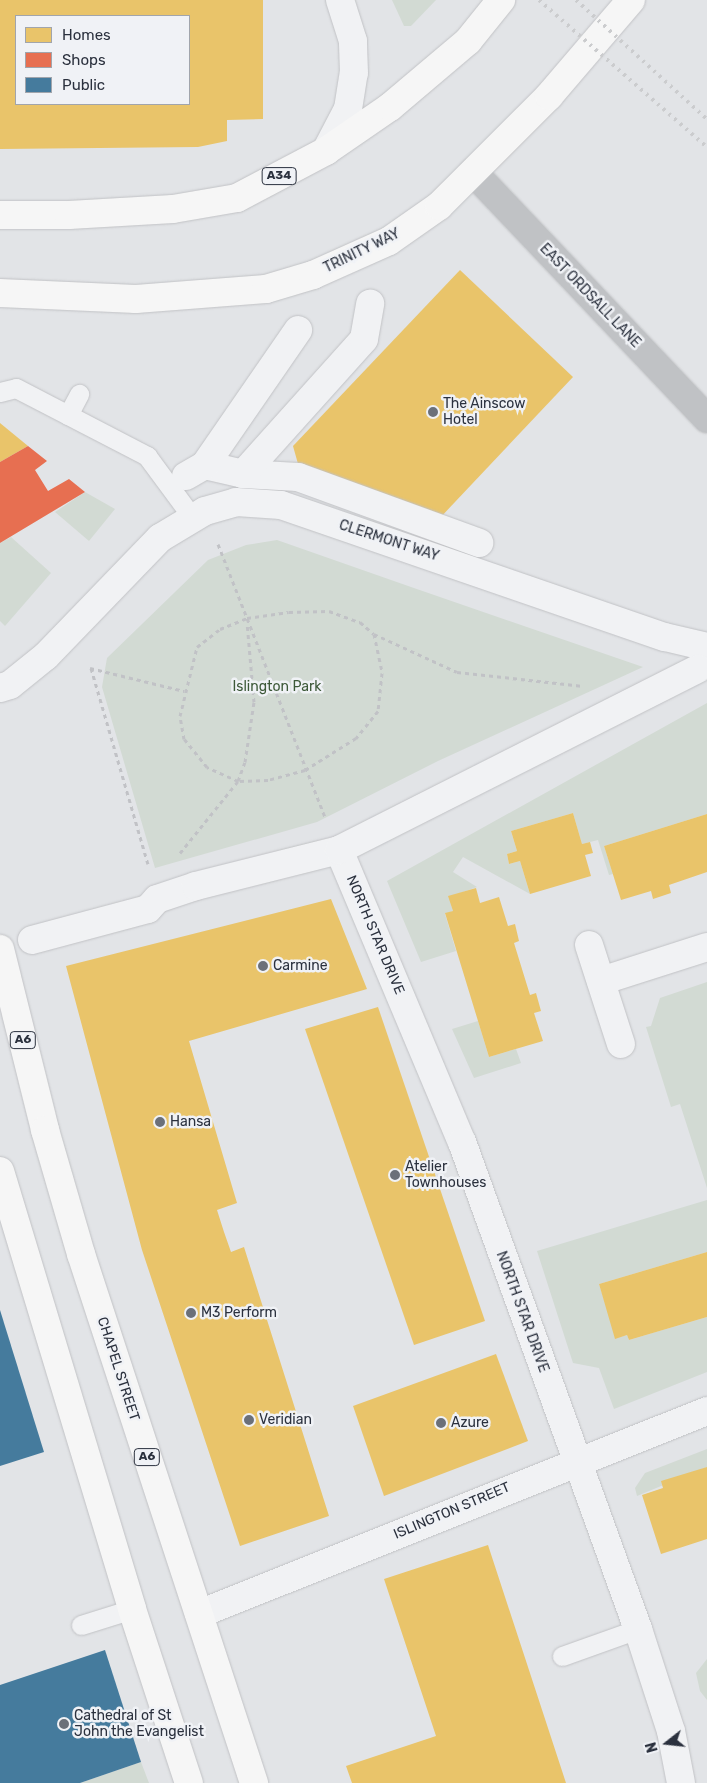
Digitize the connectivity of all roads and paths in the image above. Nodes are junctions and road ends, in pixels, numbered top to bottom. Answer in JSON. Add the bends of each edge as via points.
{"nodes":[{"id":1,"x":340,"y":0,"type":"edge"},
{"id":2,"x":501,"y":0,"type":"edge"},
{"id":3,"x":631,"y":0,"type":"edge"},
{"id":4,"x":326,"y":150,"type":"junction"},
{"id":5,"x":473,"y":172,"type":"junction"},
{"id":6,"x":0,"y":215,"type":"edge"},
{"id":7,"x":0,"y":293,"type":"edge"},
{"id":8,"x":370,"y":304,"type":"dead end"},
{"id":9,"x":298,"y":330,"type":"dead end"},
{"id":10,"x":0,"y":392,"type":"edge"},
{"id":11,"x":79,"y":394,"type":"dead end"},
{"id":12,"x":68,"y":415,"type":"junction"},
{"id":13,"x":707,"y":419,"type":"edge"},
{"id":14,"x":243,"y":474,"type":"junction"},
{"id":15,"x":198,"y":514,"type":"junction"},
{"id":16,"x":479,"y":543,"type":"dead end"},
{"id":17,"x":247,"y":618,"type":"junction"},
{"id":18,"x":374,"y":634,"type":"junction"},
{"id":19,"x":702,"y":658,"type":"edge"},
{"id":20,"x":0,"y":688,"type":"edge"},
{"id":21,"x":184,"y":691,"type":"junction"},
{"id":22,"x":614,"y":713,"type":"junction"},
{"id":23,"x":305,"y":770,"type":"junction"},
{"id":24,"x":238,"y":781,"type":"junction"},
{"id":25,"x":339,"y":850,"type":"junction"},
{"id":26,"x":158,"y":898,"type":"junction"},
{"id":27,"x":32,"y":940,"type":"dead end"},
{"id":28,"x":589,"y":945,"type":"dead end"},
{"id":29,"x":707,"y":947,"type":"edge"},
{"id":30,"x":0,"y":949,"type":"edge"},
{"id":31,"x":601,"y":981,"type":"junction"},
{"id":32,"x":621,"y":1044,"type":"dead end"},
{"id":33,"x":0,"y":1171,"type":"edge"},
{"id":34,"x":707,"y":1411,"type":"edge"},
{"id":35,"x":579,"y":1461,"type":"junction"},
{"id":36,"x":132,"y":1609,"type":"junction"},
{"id":37,"x":199,"y":1614,"type":"junction"},
{"id":38,"x":81,"y":1625,"type":"dead end"},
{"id":39,"x":638,"y":1629,"type":"junction"},
{"id":40,"x":562,"y":1656,"type":"dead end"},
{"id":41,"x":189,"y":1783,"type":"edge"},
{"id":42,"x":254,"y":1783,"type":"edge"},
{"id":43,"x":681,"y":1783,"type":"edge"}],
"edges":[{"from":1,"to":4,"type":"street","via":[[352,41],[354,73],[348,109]]},
{"from":2,"to":4,"type":"highway","number":"A34","via":[[468,41],[438,68],[390,107]]},
{"from":3,"to":5,"type":"highway","name":"TRINITY WAY","via":[[549,96]]},
{"from":4,"to":6,"type":"highway","number":"A34","via":[[237,198],[173,210],[69,216]]},
{"from":5,"to":7,"type":"highway","name":"TRINITY WAY","via":[[439,206],[389,241],[312,275],[266,289],[136,299]]},
{"from":5,"to":13,"type":"main road","name":"EAST ORDSALL LANE"},
{"from":8,"to":14,"type":"street","via":[[364,339]]},
{"from":9,"to":14,"type":"street","via":[[196,471]]},
{"from":10,"to":12,"type":"lane","via":[[16,388]]},
{"from":11,"to":12,"type":"lane"},
{"from":12,"to":15,"type":"lane","via":[[147,456]]},
{"from":14,"to":16,"type":"street","via":[[298,477]]},
{"from":15,"to":17,"type":"path"},
{"from":15,"to":19,"type":"street","name":"CLERMONT WAY","via":[[236,502],[281,505],[665,637]]},
{"from":15,"to":20,"type":"street","name":"CLERMONT WAY","via":[[160,538],[46,656],[10,685]]},
{"from":17,"to":18,"type":"path","via":[[329,611],[360,622]]},
{"from":17,"to":21,"type":"path","via":[[220,629],[196,647]]},
{"from":17,"to":23,"type":"path"},
{"from":17,"to":24,"type":"path","via":[[254,702],[245,762]]},
{"from":18,"to":22,"type":"path","via":[[457,672],[590,687]]},
{"from":18,"to":23,"type":"path","via":[[382,673],[378,711],[356,738]]},
{"from":19,"to":22,"type":"street"},
{"from":21,"to":24,"type":"path","via":[[180,716],[184,739],[207,767]]},
{"from":21,"to":26,"type":"path","via":[[89,667]]},
{"from":22,"to":25,"type":"street"},
{"from":23,"to":24,"type":"path","via":[[268,780]]},
{"from":23,"to":25,"type":"path"},
{"from":24,"to":26,"type":"path","via":[[181,851]]},
{"from":25,"to":26,"type":"street","via":[[212,881]]},
{"from":25,"to":35,"type":"street","name":"NORTH STAR DRIVE","via":[[462,1142],[530,1338]]},
{"from":26,"to":27,"type":"street","via":[[148,910]]},
{"from":28,"to":31,"type":"street"},
{"from":29,"to":31,"type":"street"},
{"from":30,"to":37,"type":"highway","name":"CHAPEL STREET","number":"A6","via":[[45,1130],[81,1254]]},
{"from":31,"to":32,"type":"street"},
{"from":33,"to":36,"type":"highway"},
{"from":34,"to":35,"type":"street","name":"ISLINGTON STREET"},
{"from":35,"to":37,"type":"street","name":"ISLINGTON STREET"},
{"from":35,"to":39,"type":"street","name":"NORTH STAR DRIVE"},
{"from":36,"to":38,"type":"lane"},
{"from":36,"to":41,"type":"highway"},
{"from":37,"to":42,"type":"highway","name":"CHAPEL STREET","number":"A6"},
{"from":39,"to":40,"type":"lane"},
{"from":39,"to":43,"type":"street","name":"NORTH STAR DRIVE","via":[[671,1731]]}]}
